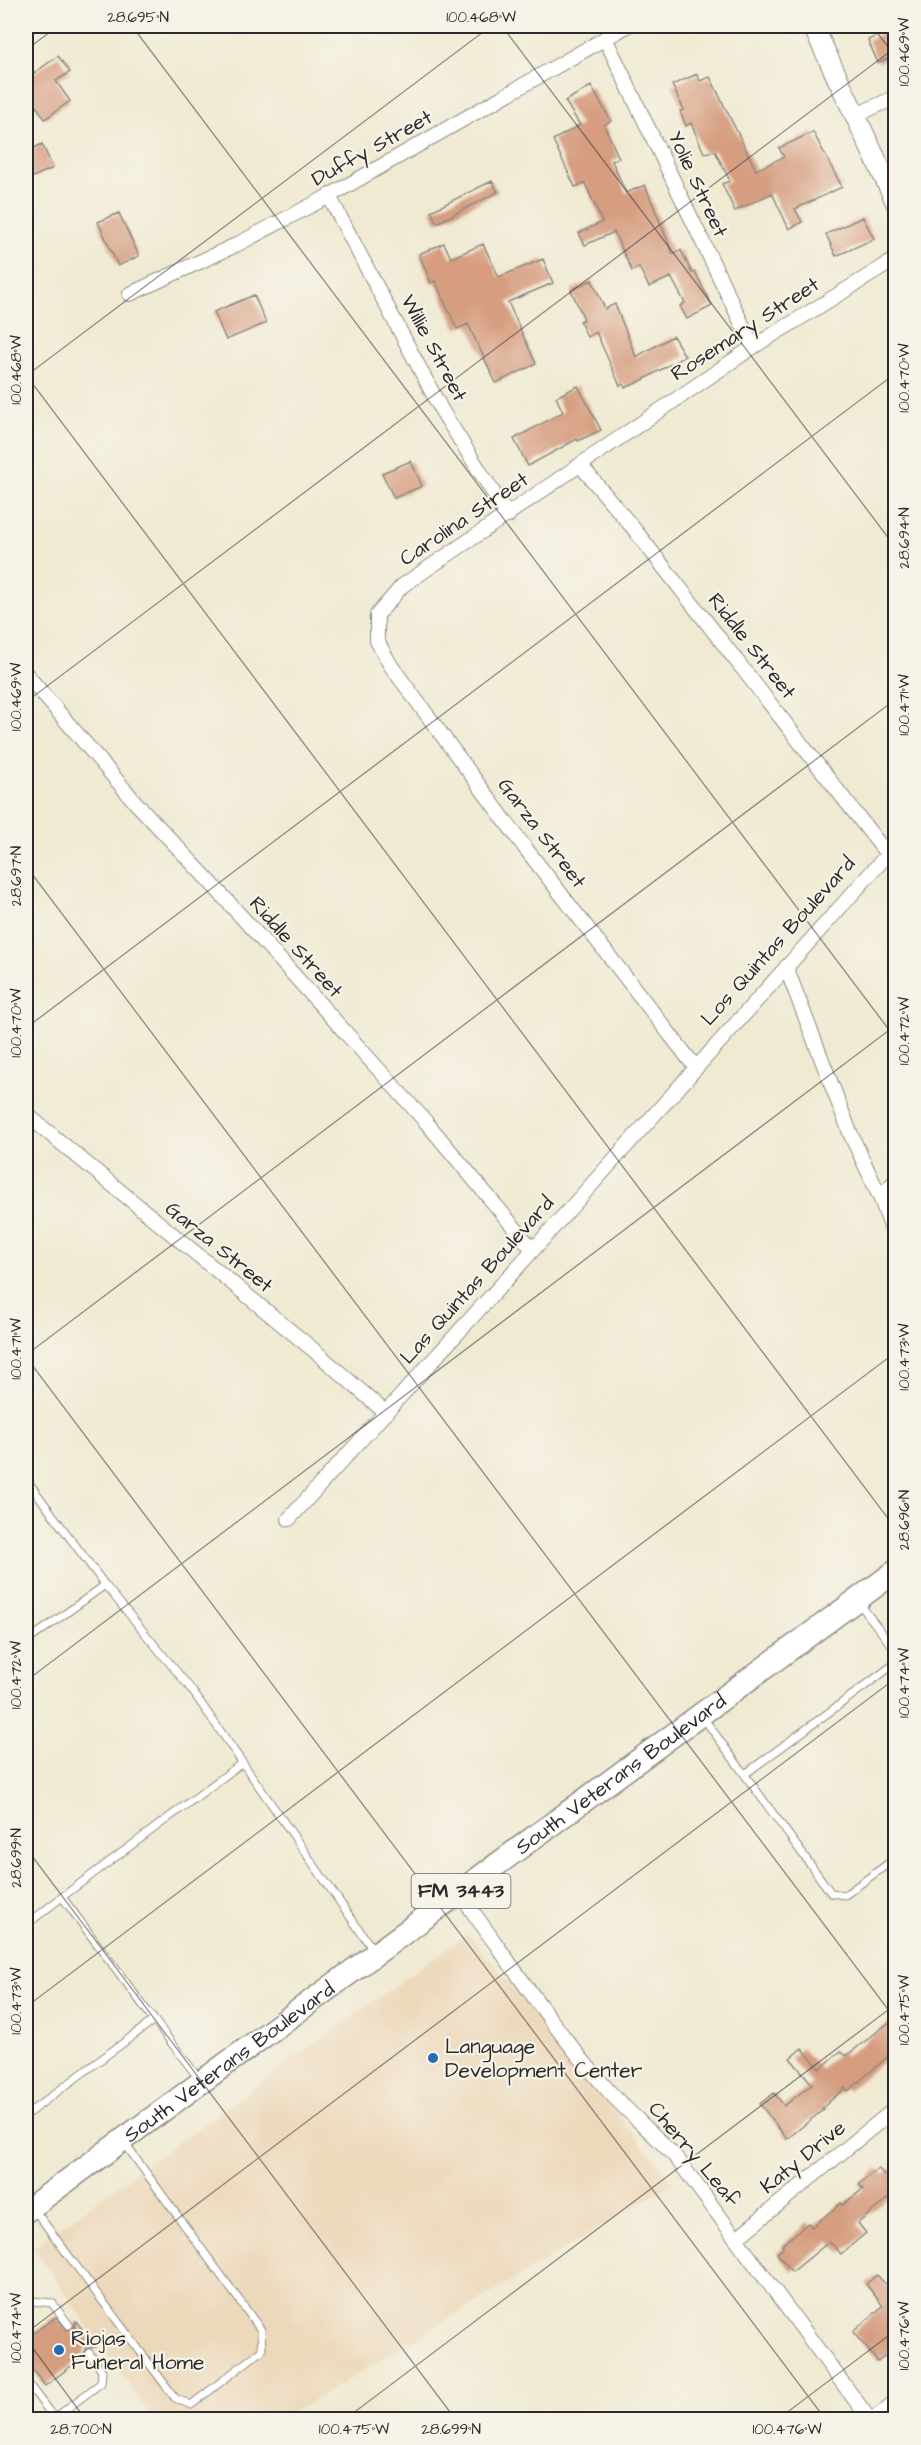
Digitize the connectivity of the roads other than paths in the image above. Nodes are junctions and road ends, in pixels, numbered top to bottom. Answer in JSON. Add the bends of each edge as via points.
{"nodes":[{"id":1,"x":627,"y":26,"type":"edge"},
{"id":2,"x":813,"y":26,"type":"edge"},
{"id":3,"x":605,"y":38,"type":"junction"},
{"id":4,"x":896,"y":98,"type":"edge"},
{"id":5,"x":854,"y":116,"type":"junction"},
{"id":6,"x":329,"y":196,"type":"junction"},
{"id":7,"x":896,"y":202,"type":"edge"},
{"id":8,"x":894,"y":260,"type":"edge"},
{"id":9,"x":130,"y":294,"type":"dead end"},
{"id":10,"x":753,"y":347,"type":"junction"},
{"id":11,"x":581,"y":466,"type":"junction"},
{"id":12,"x":508,"y":516,"type":"junction"},
{"id":13,"x":377,"y":615,"type":"joint"},
{"id":14,"x":26,"y":674,"type":"edge"},
{"id":15,"x":891,"y":849,"type":"edge"},
{"id":16,"x":786,"y":967,"type":"junction"},
{"id":17,"x":696,"y":1068,"type":"junction"},
{"id":18,"x":26,"y":1114,"type":"edge"},
{"id":19,"x":896,"y":1180,"type":"edge"},
{"id":20,"x":880,"y":1197,"type":"junction"},
{"id":21,"x":896,"y":1240,"type":"edge"},
{"id":22,"x":533,"y":1250,"type":"junction"},
{"id":23,"x":386,"y":1413,"type":"junction"},
{"id":24,"x":26,"y":1479,"type":"edge"},
{"id":25,"x":289,"y":1519,"type":"dead end"},
{"id":26,"x":896,"y":1571,"type":"edge"},
{"id":27,"x":105,"y":1585,"type":"junction"},
{"id":28,"x":857,"y":1600,"type":"junction"},
{"id":29,"x":26,"y":1642,"type":"edge"},
{"id":30,"x":896,"y":1651,"type":"edge"},
{"id":31,"x":896,"y":1663,"type":"edge"},
{"id":32,"x":701,"y":1714,"type":"junction"},
{"id":33,"x":242,"y":1763,"type":"junction"},
{"id":34,"x":745,"y":1774,"type":"junction"},
{"id":35,"x":896,"y":1858,"type":"edge"},
{"id":36,"x":459,"y":1893,"type":"junction"},
{"id":37,"x":62,"y":1897,"type":"junction"},
{"id":38,"x":26,"y":1924,"type":"edge"},
{"id":39,"x":376,"y":1953,"type":"junction"},
{"id":40,"x":154,"y":2020,"type":"junction"},
{"id":41,"x":201,"y":2082,"type":"junction"},
{"id":42,"x":896,"y":2108,"type":"edge"},
{"id":43,"x":26,"y":2115,"type":"edge"},
{"id":44,"x":122,"y":2140,"type":"junction"},
{"id":45,"x":29,"y":2208,"type":"edge"},
{"id":46,"x":737,"y":2238,"type":"junction"},
{"id":47,"x":26,"y":2292,"type":"edge"},
{"id":48,"x":32,"y":2301,"type":"junction"},
{"id":49,"x":26,"y":2306,"type":"edge"},
{"id":50,"x":69,"y":2325,"type":"dead end"},
{"id":51,"x":89,"y":2353,"type":"dead end"},
{"id":52,"x":26,"y":2381,"type":"edge"},
{"id":53,"x":896,"y":2401,"type":"edge"},
{"id":54,"x":53,"y":2419,"type":"edge"},
{"id":55,"x":872,"y":2420,"type":"edge"}],
"edges":[{"from":1,"to":3,"type":"street","name":"Duffy Street"},
{"from":2,"to":5,"type":"street"},
{"from":3,"to":6,"type":"street","name":"Duffy Street"},
{"from":3,"to":10,"type":"street","name":"Yolie Street"},
{"from":4,"to":5,"type":"street"},
{"from":5,"to":7,"type":"street"},
{"from":6,"to":9,"type":"street","name":"Duffy Street"},
{"from":6,"to":12,"type":"street","name":"Willie Street","via":[[442,411]]},
{"from":8,"to":10,"type":"street","name":"Rosemary Street"},
{"from":10,"to":11,"type":"street","name":"Rosemary Street"},
{"from":11,"to":12,"type":"street","name":"Carolina Street"},
{"from":11,"to":15,"type":"street","name":"Riddle Street"},
{"from":12,"to":13,"type":"street","name":"Carolina Street","via":[[402,586]]},
{"from":13,"to":17,"type":"street","name":"Garza Street","via":[[377,641],[391,666],[526,849]]},
{"from":14,"to":22,"type":"street","name":"Riddle Street","via":[[136,803],[426,1122]]},
{"from":15,"to":16,"type":"street","name":"Los Quintas Boulevard"},
{"from":16,"to":17,"type":"street","name":"Los Quintas Boulevard"},
{"from":16,"to":20,"type":"street","via":[[851,1135]]},
{"from":17,"to":22,"type":"street","name":"Las Quintas Boulevard"},
{"from":18,"to":23,"type":"street","name":"Garza Street"},
{"from":19,"to":20,"type":"street"},
{"from":20,"to":21,"type":"street"},
{"from":22,"to":23,"type":"street","name":"Las Quintas Boulevard"},
{"from":23,"to":25,"type":"street","name":"Las Quintas Boulevard"},
{"from":24,"to":27,"type":"lane"},
{"from":26,"to":28,"type":"main road","name":"South Veterans Boulevard","number":"FM 3443"},
{"from":27,"to":29,"type":"lane"},
{"from":27,"to":33,"type":"lane","via":[[191,1689]]},
{"from":28,"to":30,"type":"lane"},
{"from":28,"to":32,"type":"main road","name":"South Veterans Boulevard","number":"FM 3443"},
{"from":31,"to":34,"type":"lane"},
{"from":32,"to":34,"type":"lane"},
{"from":32,"to":36,"type":"main road","name":"South Veterans Boulevard","number":"FM 3443"},
{"from":33,"to":37,"type":"lane"},
{"from":33,"to":39,"type":"lane"},
{"from":34,"to":35,"type":"lane","via":[[831,1893],[845,1895]]},
{"from":36,"to":39,"type":"main road","name":"South Veterans Boulevard","number":"FM 3443"},
{"from":36,"to":46,"type":"street","name":"Cherry Leaf","via":[[584,2063],[663,2143]]},
{"from":37,"to":38,"type":"lane"},
{"from":37,"to":40,"type":"lane"},
{"from":39,"to":41,"type":"main road","name":"South Veterans Boulevard","number":"FM 3443"},
{"from":40,"to":41,"type":"lane"},
{"from":40,"to":43,"type":"lane"},
{"from":41,"to":44,"type":"main road","name":"South Veterans Boulevard","number":"FM 3443"},
{"from":42,"to":46,"type":"street","name":"Katy Drive"},
{"from":44,"to":45,"type":"main road","name":"South Veterans Boulevard","number":"FM 3443"},
{"from":44,"to":45,"type":"lane","via":[[261,2330],[262,2350],[191,2404],[175,2398]]},
{"from":46,"to":55,"type":"street","name":"Cherry Leaf"},
{"from":47,"to":48,"type":"lane"},
{"from":48,"to":49,"type":"lane"},
{"from":48,"to":50,"type":"lane","via":[[52,2303]]},
{"from":51,"to":54,"type":"lane","via":[[102,2371],[101,2382]]},
{"from":52,"to":54,"type":"lane"},
{"from":53,"to":55,"type":"street"}]}
